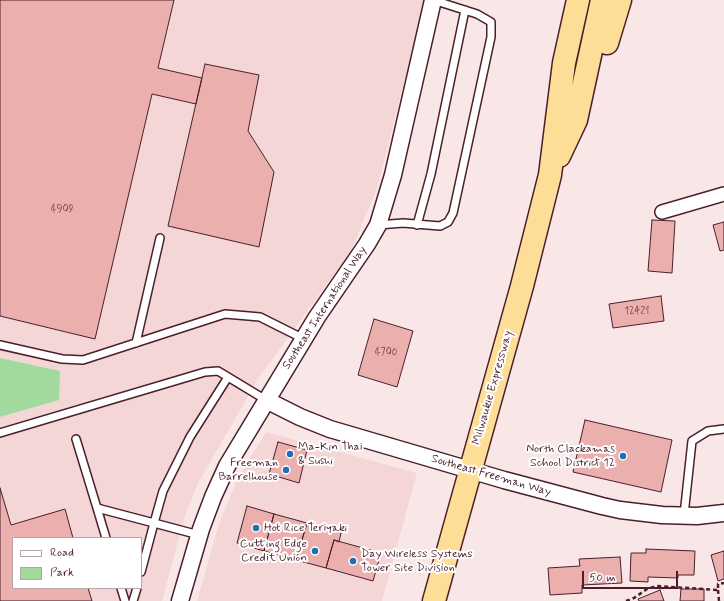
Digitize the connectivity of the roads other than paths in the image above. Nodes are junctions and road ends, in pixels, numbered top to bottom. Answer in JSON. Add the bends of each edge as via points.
{"nodes":[{"id":1,"x":433,"y":0,"type":"edge"},
{"id":2,"x":578,"y":0,"type":"edge"},
{"id":3,"x":602,"y":0,"type":"edge"},
{"id":4,"x":620,"y":0,"type":"edge"},
{"id":5,"x":465,"y":10,"type":"junction"},
{"id":6,"x":576,"y":120,"type":"junction"},
{"id":7,"x":550,"y":175,"type":"junction"},
{"id":8,"x":724,"y":194,"type":"edge"},
{"id":9,"x":662,"y":212,"type":"dead end"},
{"id":10,"x":378,"y":225,"type":"junction"},
{"id":11,"x":417,"y":225,"type":"junction"},
{"id":12,"x":160,"y":238,"type":"dead end"},
{"id":13,"x":304,"y":339,"type":"junction"},
{"id":14,"x":136,"y":343,"type":"junction"},
{"id":15,"x":0,"y":345,"type":"edge"},
{"id":16,"x":228,"y":377,"type":"junction"},
{"id":17,"x":266,"y":400,"type":"junction"},
{"id":18,"x":724,"y":429,"type":"edge"},
{"id":19,"x":0,"y":433,"type":"edge"},
{"id":20,"x":76,"y":439,"type":"dead end"},
{"id":21,"x":470,"y":469,"type":"junction"},
{"id":22,"x":97,"y":508,"type":"junction"},
{"id":23,"x":724,"y":513,"type":"edge"},
{"id":24,"x":684,"y":515,"type":"junction"},
{"id":25,"x":154,"y":523,"type":"junction"},
{"id":26,"x":199,"y":535,"type":"junction"},
{"id":27,"x":106,"y":537,"type":"edge"},
{"id":28,"x":142,"y":568,"type":"edge"},
{"id":29,"x":121,"y":589,"type":"edge"},
{"id":30,"x":137,"y":589,"type":"edge"},
{"id":31,"x":124,"y":601,"type":"edge"},
{"id":32,"x":133,"y":601,"type":"edge"},
{"id":33,"x":180,"y":601,"type":"edge"},
{"id":34,"x":434,"y":601,"type":"edge"}],
"edges":[{"from":1,"to":5,"type":"lane"},
{"from":1,"to":10,"type":"street","name":"Southeast International Way","via":[[393,175]]},
{"from":2,"to":7,"type":"highway","name":"Milwaukie Expressway","via":[[564,64]]},
{"from":3,"to":6,"type":"highway","name":"Milwaukie Expressway"},
{"from":4,"to":6,"type":"highway","via":[[605,47]]},
{"from":5,"to":11,"type":"lane","via":[[431,174]]},
{"from":5,"to":11,"type":"lane","via":[[491,22],[491,37],[453,213],[448,222],[440,226]]},
{"from":6,"to":7,"type":"highway","name":"Milwaukie Expressway"},
{"from":7,"to":21,"type":"highway","name":"Milwaukie Expressway","via":[[522,286]]},
{"from":8,"to":9,"type":"street"},
{"from":10,"to":11,"type":"lane"},
{"from":10,"to":13,"type":"street","name":"Southeast International Way"},
{"from":12,"to":14,"type":"lane"},
{"from":13,"to":14,"type":"lane","via":[[260,317],[225,314]]},
{"from":13,"to":17,"type":"street","name":"Southeast International Way"},
{"from":14,"to":15,"type":"lane","via":[[83,360]]},
{"from":16,"to":17,"type":"lane"},
{"from":16,"to":19,"type":"lane","via":[[218,371],[205,372]]},
{"from":16,"to":25,"type":"lane","via":[[190,437],[163,491]]},
{"from":17,"to":21,"type":"street","name":"Southeast Freeman Way","via":[[316,425]]},
{"from":17,"to":26,"type":"street","name":"Southeast International Way","via":[[227,466]]},
{"from":18,"to":24,"type":"lane","via":[[708,431],[692,441]]},
{"from":20,"to":22,"type":"lane"},
{"from":21,"to":24,"type":"street","name":"Southeast Freeman Way","via":[[620,510]]},
{"from":21,"to":34,"type":"highway","name":"Milwaukie Expressway"},
{"from":22,"to":25,"type":"lane"},
{"from":22,"to":27,"type":"lane"},
{"from":23,"to":24,"type":"street","name":"Southeast Freeman Way"},
{"from":25,"to":26,"type":"lane"},
{"from":25,"to":28,"type":"lane"},
{"from":26,"to":33,"type":"street","name":"Southeast International Way"},
{"from":29,"to":31,"type":"lane"},
{"from":30,"to":32,"type":"lane"}]}
